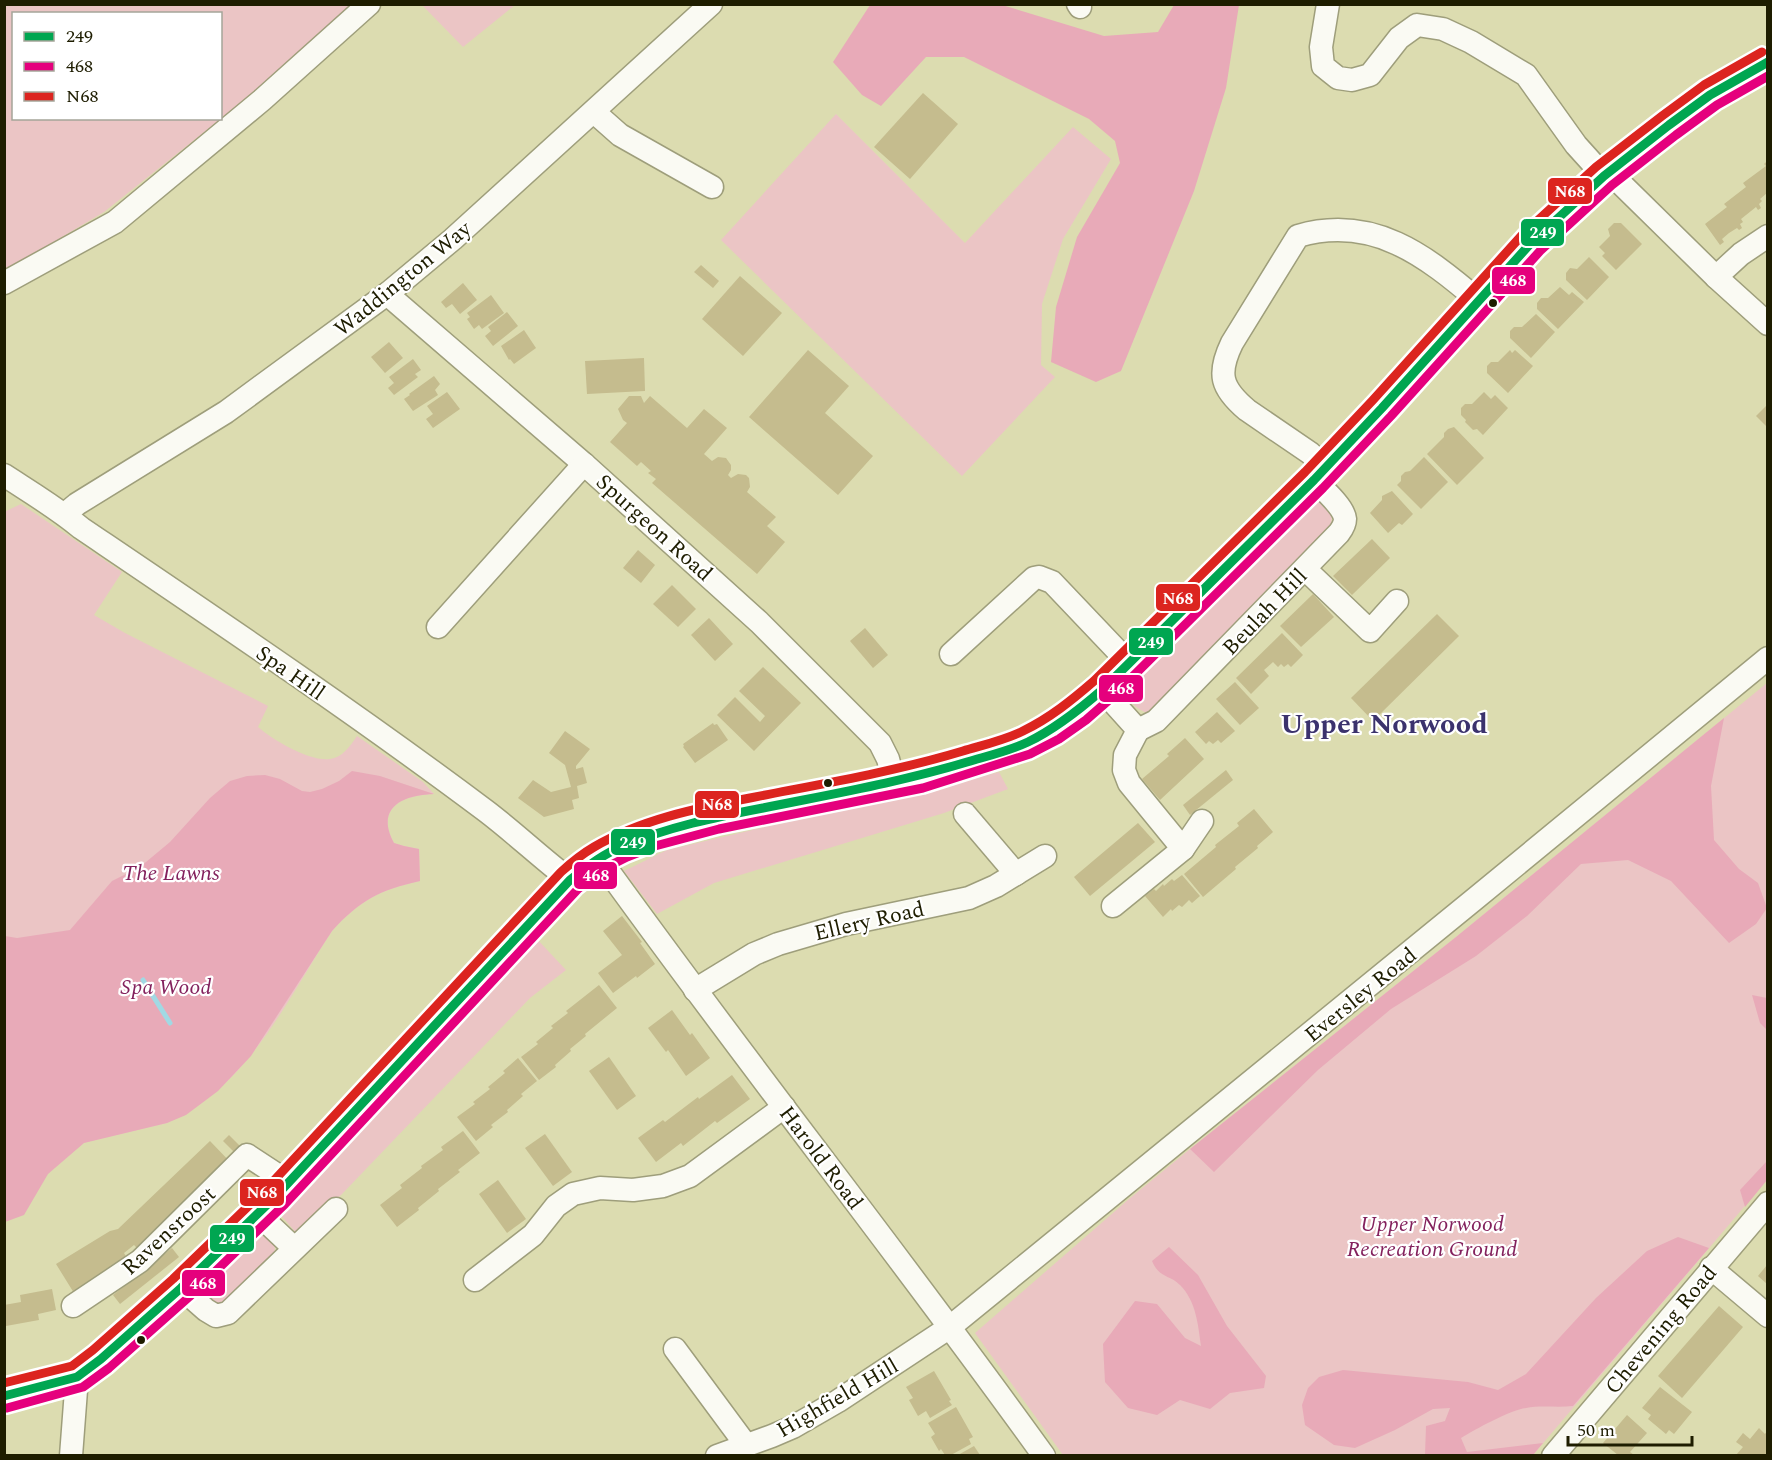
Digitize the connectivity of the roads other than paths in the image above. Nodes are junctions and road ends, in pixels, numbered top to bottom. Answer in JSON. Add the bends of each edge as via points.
{"nodes":[{"id":1,"x":369,"y":4,"type":"edge"},
{"id":2,"x":711,"y":4,"type":"edge"},
{"id":3,"x":1328,"y":4,"type":"edge"},
{"id":4,"x":1767,"y":62,"type":"edge"},
{"id":5,"x":594,"y":112,"type":"junction"},
{"id":6,"x":1606,"y":174,"type":"junction"},
{"id":7,"x":712,"y":187,"type":"dead end"},
{"id":8,"x":1767,"y":236,"type":"edge"},
{"id":9,"x":1716,"y":277,"type":"junction"},
{"id":10,"x":4,"y":283,"type":"edge"},
{"id":11,"x":387,"y":294,"type":"junction"},
{"id":12,"x":1479,"y":301,"type":"junction"},
{"id":13,"x":1767,"y":324,"type":"edge"},
{"id":14,"x":584,"y":464,"type":"junction"},
{"id":15,"x":1320,"y":474,"type":"junction"},
{"id":16,"x":4,"y":475,"type":"edge"},
{"id":17,"x":65,"y":514,"type":"junction"},
{"id":18,"x":1305,"y":569,"type":"junction"},
{"id":19,"x":1397,"y":600,"type":"dead end"},
{"id":20,"x":438,"y":627,"type":"dead end"},
{"id":21,"x":951,"y":654,"type":"dead end"},
{"id":22,"x":1767,"y":658,"type":"edge"},
{"id":23,"x":1130,"y":663,"type":"junction"},
{"id":24,"x":1102,"y":690,"type":"junction"},
{"id":25,"x":1138,"y":730,"type":"junction"},
{"id":26,"x":894,"y":782,"type":"junction"},
{"id":27,"x":965,"y":814,"type":"dead end"},
{"id":28,"x":1202,"y":821,"type":"dead end"},
{"id":29,"x":1183,"y":849,"type":"junction"},
{"id":30,"x":1045,"y":856,"type":"dead end"},
{"id":31,"x":599,"y":858,"type":"junction"},
{"id":32,"x":1016,"y":874,"type":"junction"},
{"id":33,"x":570,"y":880,"type":"junction"},
{"id":34,"x":1113,"y":906,"type":"dead end"},
{"id":35,"x":695,"y":990,"type":"junction"},
{"id":36,"x":784,"y":1107,"type":"junction"},
{"id":37,"x":288,"y":1182,"type":"junction"},
{"id":38,"x":1767,"y":1203,"type":"edge"},
{"id":39,"x":336,"y":1209,"type":"dead end"},
{"id":40,"x":258,"y":1214,"type":"junction"},
{"id":41,"x":294,"y":1248,"type":"junction"},
{"id":42,"x":1711,"y":1268,"type":"junction"},
{"id":43,"x":475,"y":1280,"type":"dead end"},
{"id":44,"x":181,"y":1288,"type":"junction"},
{"id":45,"x":73,"y":1306,"type":"dead end"},
{"id":46,"x":1767,"y":1316,"type":"edge"},
{"id":47,"x":950,"y":1328,"type":"junction"},
{"id":48,"x":675,"y":1349,"type":"dead end"},
{"id":49,"x":77,"y":1377,"type":"junction"},
{"id":50,"x":4,"y":1396,"type":"edge"},
{"id":51,"x":746,"y":1445,"type":"junction"},
{"id":52,"x":71,"y":1455,"type":"edge"},
{"id":53,"x":717,"y":1455,"type":"edge"},
{"id":54,"x":1044,"y":1455,"type":"edge"},
{"id":55,"x":1553,"y":1455,"type":"edge"}],
"edges":[{"from":1,"to":10,"type":"street","via":[[262,100],[114,222]]},
{"from":2,"to":5,"type":"street","name":"Waddington Way"},
{"from":3,"to":6,"type":"street","via":[[1321,47],[1323,66],[1338,78],[1352,80],[1370,75],[1399,38],[1417,25],[1443,29],[1526,75],[1576,145]]},
{"from":4,"to":6,"type":"main road","via":[[1710,95]]},
{"from":5,"to":7,"type":"street","via":[[620,135]]},
{"from":5,"to":11,"type":"street","name":"Waddington Way"},
{"from":6,"to":9,"type":"street"},
{"from":6,"to":12,"type":"main road","via":[[1531,243]]},
{"from":8,"to":9,"type":"street"},
{"from":9,"to":13,"type":"street"},
{"from":11,"to":14,"type":"street","name":"Spurgeon Road"},
{"from":11,"to":17,"type":"street","name":"Waddington Way","via":[[226,412]]},
{"from":12,"to":15,"type":"main road"},
{"from":12,"to":15,"type":"street","via":[[1429,260],[1389,239],[1356,230],[1298,236],[1232,344],[1222,370],[1223,382],[1246,410],[1310,453]]},
{"from":14,"to":20,"type":"street"},
{"from":14,"to":26,"type":"street","name":"Spurgeon Road","via":[[759,622],[863,723],[885,750]]},
{"from":15,"to":18,"type":"street","name":"Beulah Hill","via":[[1345,519],[1344,527]]},
{"from":15,"to":23,"type":"main road"},
{"from":16,"to":17,"type":"street","name":"Spa Hill"},
{"from":17,"to":33,"type":"street","name":"Spa Hill","via":[[485,811]]},
{"from":18,"to":19,"type":"street","via":[[1370,631]]},
{"from":18,"to":25,"type":"street","name":"Beulah Hill","via":[[1156,721]]},
{"from":21,"to":23,"type":"street","via":[[1039,577],[1052,582]]},
{"from":22,"to":47,"type":"street","name":"Eversley Road"},
{"from":23,"to":24,"type":"main road"},
{"from":24,"to":25,"type":"street"},
{"from":24,"to":26,"type":"main road","via":[[1052,729],[1026,743]]},
{"from":25,"to":29,"type":"street","via":[[1125,755],[1124,770],[1129,783]]},
{"from":26,"to":31,"type":"main road","via":[[716,817],[622,846]]},
{"from":27,"to":32,"type":"street"},
{"from":28,"to":29,"type":"street"},
{"from":29,"to":34,"type":"street"},
{"from":30,"to":32,"type":"street","name":"Ellery Road"},
{"from":31,"to":33,"type":"main road"},
{"from":31,"to":35,"type":"street","name":"Harold Road"},
{"from":32,"to":35,"type":"street","name":"Ellery Road","via":[[969,897],[846,924],[778,944]]},
{"from":33,"to":37,"type":"main road"},
{"from":35,"to":36,"type":"street","name":"Harold Road"},
{"from":36,"to":43,"type":"street","via":[[690,1176],[663,1186],[633,1190],[600,1188],[573,1194],[556,1206],[533,1235]]},
{"from":36,"to":47,"type":"street","name":"Harold Road"},
{"from":37,"to":40,"type":"main road"},
{"from":37,"to":45,"type":"street","name":"Ravensroost","via":[[247,1155],[140,1262]]},
{"from":38,"to":42,"type":"street","name":"Chevening Road"},
{"from":39,"to":41,"type":"street"},
{"from":40,"to":41,"type":"street"},
{"from":40,"to":44,"type":"main road"},
{"from":41,"to":44,"type":"street","via":[[228,1313],[216,1316]]},
{"from":42,"to":46,"type":"street"},
{"from":42,"to":55,"type":"street","name":"Chevening Road"},
{"from":44,"to":49,"type":"main road"},
{"from":47,"to":51,"type":"street","name":"Highfield Hill","via":[[838,1401],[793,1426]]},
{"from":47,"to":54,"type":"street","name":"Harold Road"},
{"from":48,"to":51,"type":"street"},
{"from":49,"to":50,"type":"main road"},
{"from":49,"to":52,"type":"street"},
{"from":51,"to":53,"type":"street","name":"Highfield Hill"}]}
